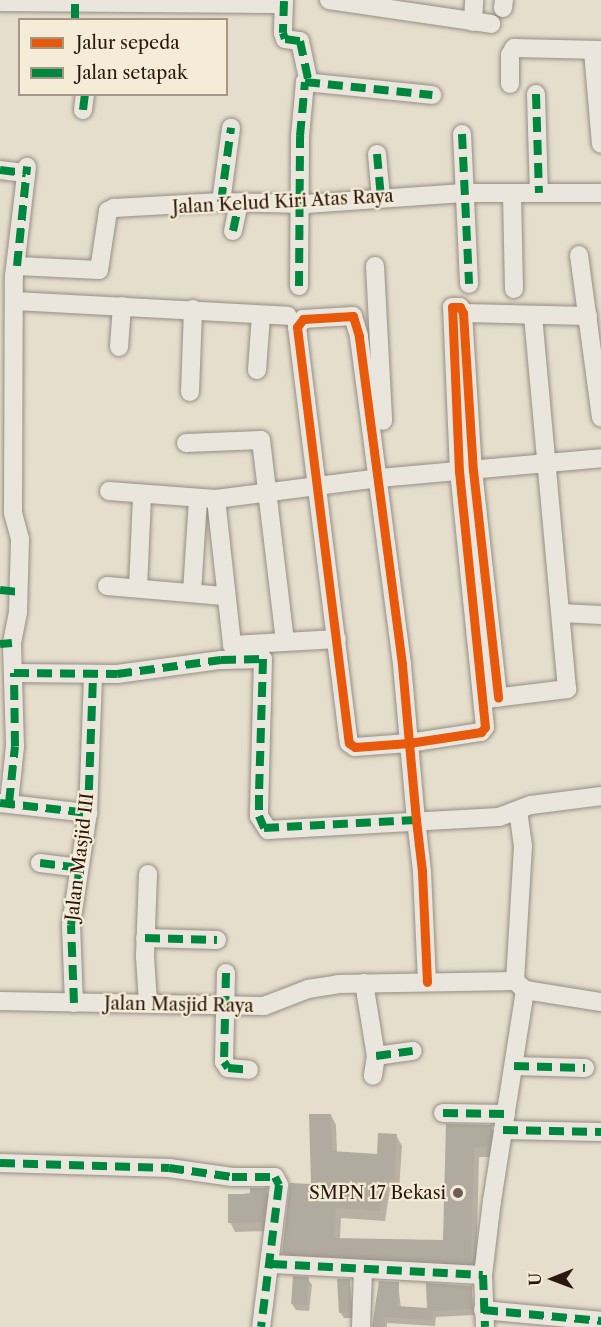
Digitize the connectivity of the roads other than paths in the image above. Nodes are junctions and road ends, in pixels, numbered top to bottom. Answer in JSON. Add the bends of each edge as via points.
{"nodes":[{"id":1,"x":474,"y":0,"type":"edge"},
{"id":2,"x":3,"y":1,"type":"edge"},
{"id":3,"x":284,"y":1,"type":"edge"},
{"id":4,"x":338,"y":1,"type":"edge"},
{"id":5,"x":75,"y":12,"type":"edge"},
{"id":6,"x":597,"y":51,"type":"edge"},
{"id":7,"x":308,"y":80,"type":"junction"},
{"id":8,"x":510,"y":84,"type":"dead end"},
{"id":9,"x":536,"y":94,"type":"dead end"},
{"id":10,"x":432,"y":95,"type":"dead end"},
{"id":11,"x":231,"y":128,"type":"dead end"},
{"id":12,"x":462,"y":134,"type":"dead end"},
{"id":13,"x":601,"y":144,"type":"edge"},
{"id":14,"x":377,"y":154,"type":"dead end"},
{"id":15,"x":0,"y":170,"type":"edge"},
{"id":16,"x":464,"y":193,"type":"junction"},
{"id":17,"x":540,"y":193,"type":"junction"},
{"id":18,"x":601,"y":193,"type":"edge"},
{"id":19,"x":512,"y":194,"type":"junction"},
{"id":20,"x":381,"y":198,"type":"junction"},
{"id":21,"x":221,"y":202,"type":"junction"},
{"id":22,"x":239,"y":203,"type":"junction"},
{"id":23,"x":298,"y":204,"type":"junction"},
{"id":24,"x":232,"y":231,"type":"dead end"},
{"id":25,"x":579,"y":255,"type":"dead end"},
{"id":26,"x":17,"y":266,"type":"junction"},
{"id":27,"x":375,"y":266,"type":"dead end"},
{"id":28,"x":469,"y":284,"type":"dead end"},
{"id":29,"x":299,"y":286,"type":"dead end"},
{"id":30,"x":514,"y":289,"type":"dead end"},
{"id":31,"x":15,"y":301,"type":"junction"},
{"id":32,"x":122,"y":306,"type":"junction"},
{"id":33,"x":193,"y":309,"type":"junction"},
{"id":34,"x":261,"y":315,"type":"junction"},
{"id":35,"x":533,"y":315,"type":"junction"},
{"id":36,"x":288,"y":316,"type":"dead end"},
{"id":37,"x":588,"y":316,"type":"junction"},
{"id":38,"x":119,"y":347,"type":"dead end"},
{"id":39,"x":257,"y":370,"type":"dead end"},
{"id":40,"x":7,"y":388,"type":"edge"},
{"id":41,"x":189,"y":392,"type":"dead end"},
{"id":42,"x":601,"y":418,"type":"edge"},
{"id":43,"x":186,"y":443,"type":"dead end"},
{"id":44,"x":601,"y":458,"type":"edge"},
{"id":45,"x":544,"y":465,"type":"junction"},
{"id":46,"x":466,"y":471,"type":"junction"},
{"id":47,"x":384,"y":477,"type":"junction"},
{"id":48,"x":317,"y":484,"type":"junction"},
{"id":49,"x":109,"y":491,"type":"dead end"},
{"id":50,"x":269,"y":492,"type":"junction"},
{"id":51,"x":142,"y":496,"type":"junction"},
{"id":52,"x":207,"y":498,"type":"junction"},
{"id":53,"x":107,"y":586,"type":"dead end"},
{"id":54,"x":138,"y":588,"type":"junction"},
{"id":55,"x":9,"y":591,"type":"edge"},
{"id":56,"x":192,"y":592,"type":"junction"},
{"id":57,"x":224,"y":596,"type":"junction"},
{"id":58,"x":561,"y":613,"type":"junction"},
{"id":59,"x":601,"y":615,"type":"edge"},
{"id":60,"x":337,"y":639,"type":"junction"},
{"id":61,"x":285,"y":642,"type":"junction"},
{"id":62,"x":6,"y":643,"type":"edge"},
{"id":63,"x":14,"y":673,"type":"junction"},
{"id":64,"x":93,"y":674,"type":"junction"},
{"id":65,"x":491,"y":699,"type":"junction"},
{"id":66,"x":410,"y":744,"type":"junction"},
{"id":67,"x":601,"y":796,"type":"edge"},
{"id":68,"x":4,"y":803,"type":"edge"},
{"id":69,"x":518,"y":812,"type":"junction"},
{"id":70,"x":88,"y":813,"type":"junction"},
{"id":71,"x":416,"y":820,"type":"junction"},
{"id":72,"x":40,"y":863,"type":"dead end"},
{"id":73,"x":78,"y":868,"type":"junction"},
{"id":74,"x":148,"y":874,"type":"dead end"},
{"id":75,"x":145,"y":938,"type":"junction"},
{"id":76,"x":217,"y":940,"type":"dead end"},
{"id":77,"x":226,"y":973,"type":"dead end"},
{"id":78,"x":427,"y":982,"type":"junction"},
{"id":79,"x":364,"y":983,"type":"junction"},
{"id":80,"x":520,"y":985,"type":"junction"},
{"id":81,"x":0,"y":1001,"type":"edge"},
{"id":82,"x":148,"y":1002,"type":"junction"},
{"id":83,"x":601,"y":1002,"type":"edge"},
{"id":84,"x":74,"y":1003,"type":"junction"},
{"id":85,"x":225,"y":1006,"type":"junction"},
{"id":86,"x":413,"y":1052,"type":"dead end"},
{"id":87,"x":376,"y":1056,"type":"junction"},
{"id":88,"x":514,"y":1066,"type":"junction"},
{"id":89,"x":585,"y":1068,"type":"dead end"},
{"id":90,"x":249,"y":1070,"type":"dead end"},
{"id":91,"x":373,"y":1076,"type":"dead end"},
{"id":92,"x":443,"y":1113,"type":"dead end"},
{"id":93,"x":505,"y":1122,"type":"junction"},
{"id":94,"x":601,"y":1132,"type":"edge"},
{"id":95,"x":0,"y":1163,"type":"edge"},
{"id":96,"x":272,"y":1264,"type":"junction"},
{"id":97,"x":363,"y":1271,"type":"junction"},
{"id":98,"x":483,"y":1275,"type":"junction"},
{"id":99,"x":484,"y":1318,"type":"edge"},
{"id":100,"x":601,"y":1321,"type":"edge"},
{"id":101,"x":261,"y":1327,"type":"edge"},
{"id":102,"x":361,"y":1327,"type":"edge"}],
"edges":[{"from":1,"to":4,"type":"street","via":[[483,23]]},
{"from":2,"to":5,"type":"street"},
{"from":3,"to":5,"type":"street"},
{"from":3,"to":7,"type":"street","via":[[283,33],[285,39],[300,41]]},
{"from":6,"to":8,"type":"street","via":[[514,48],[510,55]]},
{"from":6,"to":13,"type":"street"},
{"from":7,"to":10,"type":"street"},
{"from":7,"to":23,"type":"street","via":[[303,85]]},
{"from":9,"to":17,"type":"street"},
{"from":11,"to":21,"type":"street"},
{"from":12,"to":16,"type":"street"},
{"from":14,"to":20,"type":"street"},
{"from":15,"to":26,"type":"street","via":[[27,170]]},
{"from":16,"to":19,"type":"street","name":"Jalan Kelud Kiri Atas Raya"},
{"from":16,"to":20,"type":"street","name":"Jalan Kelud Kiri Atas Raya"},
{"from":16,"to":28,"type":"street"},
{"from":17,"to":18,"type":"street","name":"Jalan Kelud Kiri Atas Raya"},
{"from":17,"to":19,"type":"street","name":"Jalan Kelud Kiri Atas Raya"},
{"from":19,"to":30,"type":"street"},
{"from":20,"to":23,"type":"street","name":"Jalan Kelud Kiri Atas Raya"},
{"from":21,"to":22,"type":"street","name":"Jalan Kelud Kiri Atas Raya"},
{"from":21,"to":26,"type":"street","name":"Jalan Kelud Kiri Atas Raya","via":[[110,208],[99,270]]},
{"from":22,"to":23,"type":"street","name":"Jalan Kelud Kiri Atas Raya"},
{"from":22,"to":24,"type":"street"},
{"from":23,"to":29,"type":"street"},
{"from":25,"to":37,"type":"street"},
{"from":26,"to":31,"type":"street"},
{"from":27,"to":47,"type":"street"},
{"from":31,"to":32,"type":"street"},
{"from":31,"to":40,"type":"street"},
{"from":32,"to":33,"type":"street"},
{"from":32,"to":38,"type":"street"},
{"from":33,"to":34,"type":"street"},
{"from":33,"to":41,"type":"street"},
{"from":34,"to":36,"type":"street"},
{"from":34,"to":39,"type":"street"},
{"from":35,"to":37,"type":"street"},
{"from":35,"to":45,"type":"street"},
{"from":35,"to":46,"type":"street","via":[[463,313]]},
{"from":37,"to":42,"type":"street"},
{"from":40,"to":55,"type":"street","via":[[13,513],[20,539]]},
{"from":43,"to":50,"type":"street","via":[[259,438]]},
{"from":44,"to":45,"type":"street"},
{"from":45,"to":46,"type":"street"},
{"from":45,"to":58,"type":"street"},
{"from":46,"to":47,"type":"street"},
{"from":46,"to":65,"type":"street"},
{"from":47,"to":48,"type":"street"},
{"from":47,"to":48,"type":"street","via":[[355,320],[348,316],[303,319],[297,327]]},
{"from":47,"to":66,"type":"street"},
{"from":48,"to":50,"type":"street"},
{"from":48,"to":60,"type":"street"},
{"from":49,"to":51,"type":"street"},
{"from":50,"to":52,"type":"street"},
{"from":50,"to":61,"type":"street"},
{"from":51,"to":52,"type":"street"},
{"from":51,"to":54,"type":"street"},
{"from":52,"to":56,"type":"street"},
{"from":52,"to":57,"type":"street"},
{"from":53,"to":54,"type":"street"},
{"from":54,"to":56,"type":"street"},
{"from":55,"to":62,"type":"street"},
{"from":56,"to":57,"type":"street"},
{"from":57,"to":61,"type":"street","via":[[232,645]]},
{"from":58,"to":59,"type":"street"},
{"from":58,"to":65,"type":"street","via":[[567,689]]},
{"from":60,"to":61,"type":"street"},
{"from":60,"to":66,"type":"street","via":[[349,743],[355,747]]},
{"from":62,"to":63,"type":"street"},
{"from":63,"to":64,"type":"street"},
{"from":63,"to":68,"type":"street","via":[[15,746]]},
{"from":64,"to":70,"type":"street","name":"Jalan Masjid III"},
{"from":64,"to":71,"type":"street","via":[[263,659],[258,795],[264,828]]},
{"from":65,"to":66,"type":"street","via":[[481,732]]},
{"from":66,"to":71,"type":"street"},
{"from":67,"to":69,"type":"street","via":[[531,805]]},
{"from":68,"to":70,"type":"street"},
{"from":69,"to":71,"type":"street","via":[[499,817]]},
{"from":69,"to":80,"type":"street","via":[[523,846]]},
{"from":70,"to":73,"type":"street","name":"Jalan Masjid III"},
{"from":71,"to":78,"type":"street"},
{"from":72,"to":73,"type":"street"},
{"from":73,"to":84,"type":"street","name":"Jalan Masjid III","via":[[71,925]]},
{"from":74,"to":75,"type":"street"},
{"from":75,"to":76,"type":"street"},
{"from":75,"to":82,"type":"street"},
{"from":77,"to":85,"type":"street"},
{"from":78,"to":79,"type":"street","name":"Jalan Masjid Raya"},
{"from":78,"to":80,"type":"street","name":"Jalan Masjid Raya"},
{"from":79,"to":85,"type":"street","name":"Jalan Masjid Raya","via":[[308,989],[264,1006]]},
{"from":79,"to":87,"type":"street"},
{"from":80,"to":83,"type":"street","name":"Jalan Masjid Raya"},
{"from":80,"to":88,"type":"street"},
{"from":81,"to":84,"type":"street","name":"Jalan Masjid Raya"},
{"from":82,"to":84,"type":"street","name":"Jalan Masjid Raya"},
{"from":82,"to":85,"type":"street","name":"Jalan Masjid Raya"},
{"from":85,"to":90,"type":"street","via":[[224,1062],[228,1068]]},
{"from":86,"to":87,"type":"street"},
{"from":87,"to":91,"type":"street"},
{"from":88,"to":89,"type":"street"},
{"from":88,"to":93,"type":"street"},
{"from":92,"to":93,"type":"street"},
{"from":93,"to":94,"type":"street"},
{"from":93,"to":98,"type":"street"},
{"from":95,"to":96,"type":"street","via":[[169,1168],[232,1177],[275,1177],[279,1185]]},
{"from":96,"to":97,"type":"street"},
{"from":96,"to":101,"type":"street"},
{"from":97,"to":98,"type":"street"},
{"from":97,"to":102,"type":"street"},
{"from":98,"to":99,"type":"street"},
{"from":99,"to":100,"type":"street"}]}
